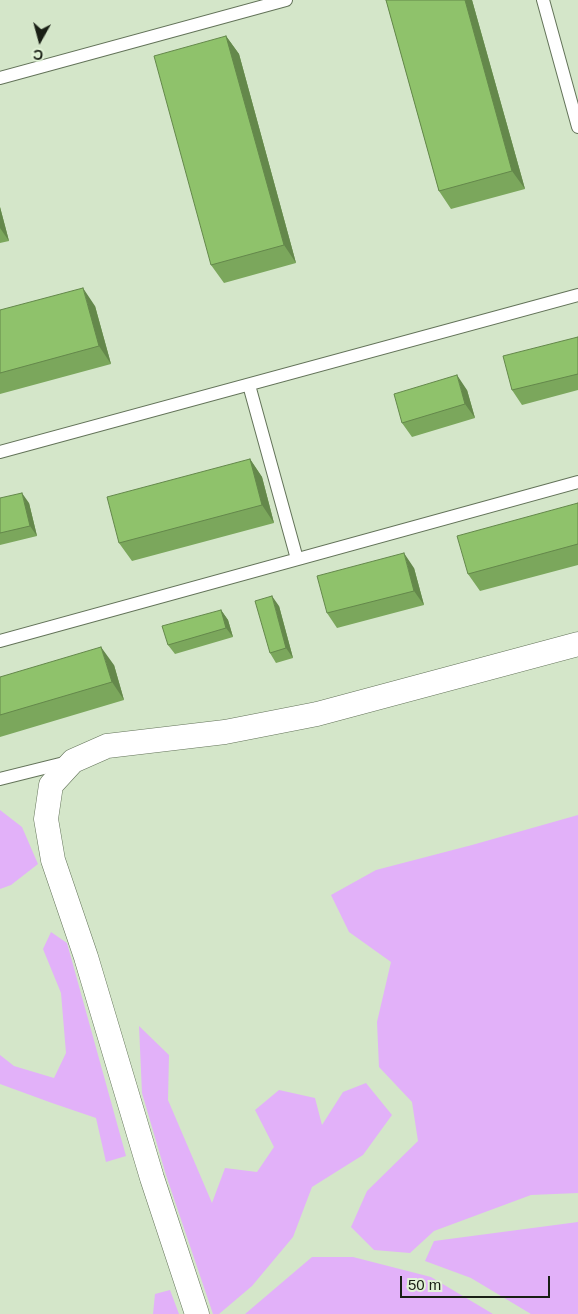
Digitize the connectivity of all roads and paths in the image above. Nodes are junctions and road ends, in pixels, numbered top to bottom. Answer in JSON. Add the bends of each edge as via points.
{"nodes":[{"id":1,"x":286,"y":0,"type":"edge"},
{"id":2,"x":543,"y":0,"type":"edge"},
{"id":3,"x":0,"y":78,"type":"edge"},
{"id":4,"x":578,"y":127,"type":"edge"},
{"id":5,"x":578,"y":295,"type":"edge"},
{"id":6,"x":249,"y":385,"type":"junction"},
{"id":7,"x":0,"y":452,"type":"edge"},
{"id":8,"x":578,"y":482,"type":"edge"},
{"id":9,"x":297,"y":559,"type":"junction"},
{"id":10,"x":0,"y":641,"type":"edge"},
{"id":11,"x":578,"y":644,"type":"edge"},
{"id":12,"x":73,"y":761,"type":"junction"},
{"id":13,"x":0,"y":779,"type":"edge"},
{"id":14,"x":196,"y":1314,"type":"edge"}],
"edges":[{"from":1,"to":3,"type":"lane"},
{"from":2,"to":4,"type":"lane"},
{"from":5,"to":6,"type":"lane"},
{"from":6,"to":7,"type":"lane"},
{"from":6,"to":9,"type":"lane"},
{"from":8,"to":9,"type":"lane"},
{"from":9,"to":10,"type":"lane"},
{"from":11,"to":12,"type":"street","via":[[317,714],[225,732],[107,746]]},
{"from":12,"to":13,"type":"lane"},
{"from":12,"to":14,"type":"street","via":[[51,786],[46,819],[53,860]]}]}
